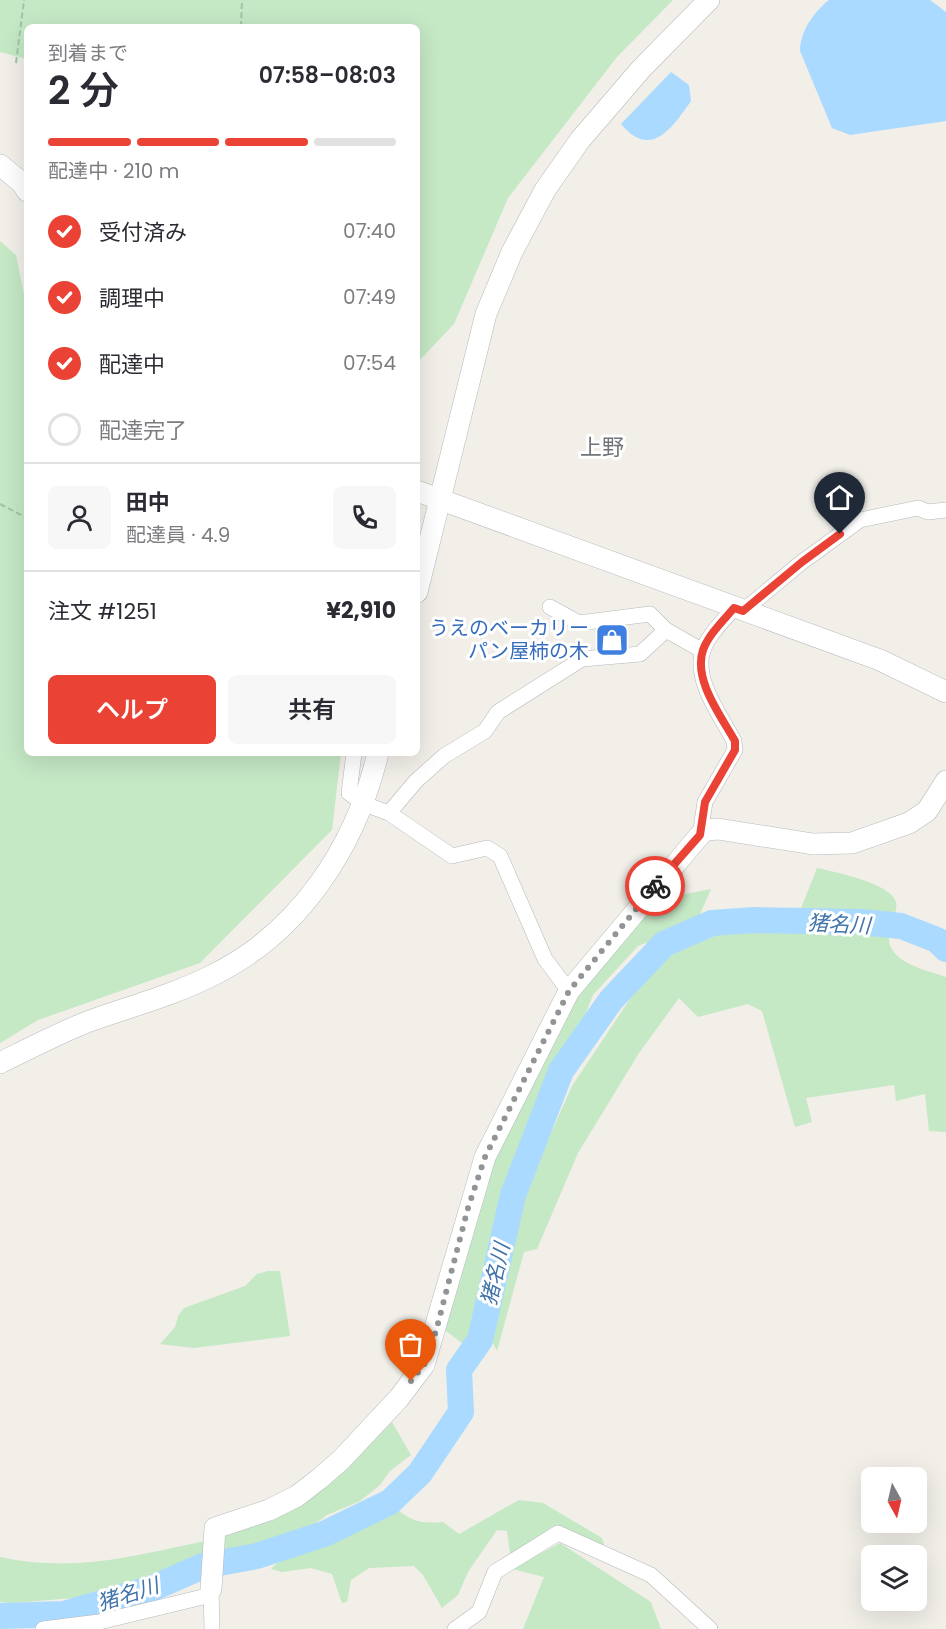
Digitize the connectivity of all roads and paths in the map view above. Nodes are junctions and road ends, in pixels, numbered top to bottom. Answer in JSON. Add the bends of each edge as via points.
{"nodes":[{"id":1,"x":24,"y":0,"type":"edge"},
{"id":2,"x":242,"y":0,"type":"edge"},
{"id":3,"x":709,"y":0,"type":"edge"},
{"id":4,"x":241,"y":24,"type":"edge"},
{"id":5,"x":16,"y":63,"type":"dead end"},
{"id":6,"x":0,"y":165,"type":"edge"},
{"id":7,"x":24,"y":186,"type":"edge"},
{"id":8,"x":420,"y":492,"type":"edge"},
{"id":9,"x":439,"y":500,"type":"junction"},
{"id":10,"x":0,"y":504,"type":"edge"},
{"id":11,"x":946,"y":510,"type":"edge"},
{"id":12,"x":24,"y":516,"type":"edge"},
{"id":13,"x":420,"y":579,"type":"edge"},
{"id":14,"x":550,"y":607,"type":"dead end"},
{"id":15,"x":738,"y":610,"type":"junction"},
{"id":16,"x":666,"y":630,"type":"junction"},
{"id":17,"x":703,"y":651,"type":"junction"},
{"id":18,"x":946,"y":692,"type":"edge"},
{"id":19,"x":354,"y":756,"type":"edge"},
{"id":20,"x":377,"y":756,"type":"edge"},
{"id":21,"x":946,"y":781,"type":"edge"},
{"id":22,"x":364,"y":804,"type":"junction"},
{"id":23,"x":936,"y":808,"type":"edge"},
{"id":24,"x":389,"y":813,"type":"junction"},
{"id":25,"x":700,"y":835,"type":"junction"},
{"id":26,"x":569,"y":991,"type":"junction"},
{"id":27,"x":0,"y":1063,"type":"edge"},
{"id":28,"x":211,"y":1592,"type":"junction"},
{"id":29,"x":88,"y":1626,"type":"edge"},
{"id":30,"x":43,"y":1629,"type":"edge"},
{"id":31,"x":212,"y":1629,"type":"edge"},
{"id":32,"x":455,"y":1629,"type":"edge"},
{"id":33,"x":710,"y":1629,"type":"edge"}],
"edges":[{"from":1,"to":5,"type":"path"},
{"from":2,"to":4,"type":"path"},
{"from":3,"to":9,"type":"street","via":[[579,140],[545,190],[486,314]]},
{"from":6,"to":7,"type":"street"},
{"from":8,"to":9,"type":"street"},
{"from":9,"to":13,"type":"street"},
{"from":9,"to":15,"type":"street"},
{"from":10,"to":12,"type":"path"},
{"from":11,"to":15,"type":"street","via":[[928,512],[918,508],[860,520]]},
{"from":14,"to":16,"type":"street","via":[[579,623],[651,614]]},
{"from":15,"to":17,"type":"street","via":[[713,633]]},
{"from":15,"to":18,"type":"street","via":[[880,660]]},
{"from":16,"to":17,"type":"street"},
{"from":16,"to":24,"type":"street","via":[[640,654],[582,659],[498,711],[485,731],[444,756]]},
{"from":17,"to":25,"type":"street","via":[[705,685],[735,741],[735,750],[705,802]]},
{"from":19,"to":22,"type":"street","via":[[349,793]]},
{"from":20,"to":22,"type":"street"},
{"from":21,"to":23,"type":"street"},
{"from":22,"to":24,"type":"street"},
{"from":22,"to":27,"type":"street","via":[[321,883],[274,934],[249,954],[173,993],[87,1022]]},
{"from":23,"to":25,"type":"street","via":[[909,823],[852,843],[832,845],[718,830],[706,830]]},
{"from":24,"to":26,"type":"street","via":[[452,856],[487,849],[500,856],[545,959]]},
{"from":25,"to":26,"type":"street"},
{"from":26,"to":28,"type":"street","via":[[485,1157],[424,1365],[399,1398],[319,1479],[269,1510],[215,1528]]},
{"from":28,"to":29,"type":"street","via":[[169,1607]]},
{"from":28,"to":31,"type":"street"},
{"from":29,"to":30,"type":"street"},
{"from":32,"to":33,"type":"street","via":[[478,1612],[495,1572],[558,1533],[651,1575]]}]}
